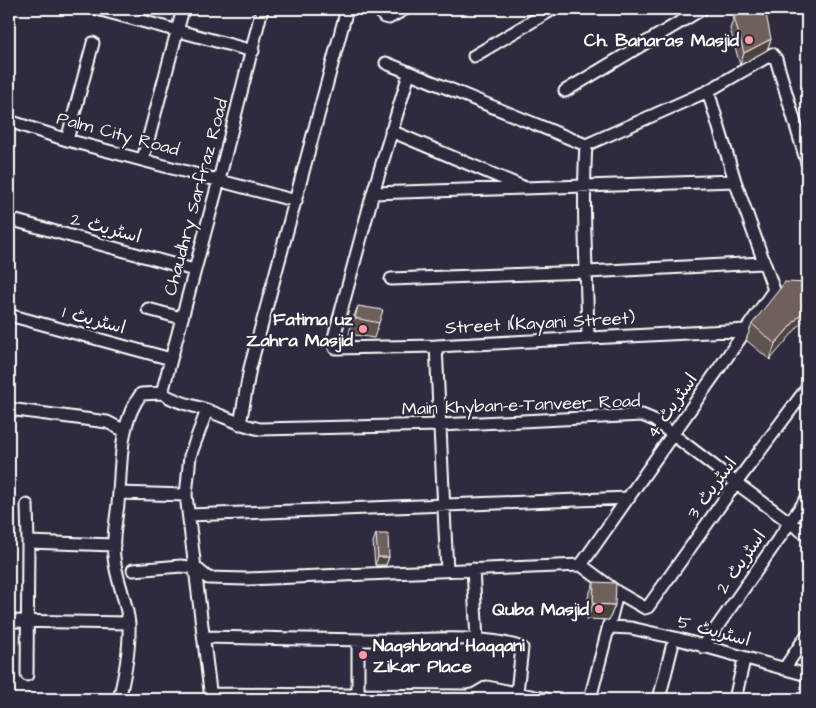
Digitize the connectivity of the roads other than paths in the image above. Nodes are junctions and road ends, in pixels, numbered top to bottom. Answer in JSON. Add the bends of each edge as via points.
{"nodes":[{"id":1,"x":97,"y":9,"type":"edge"},
{"id":2,"x":183,"y":9,"type":"edge"},
{"id":3,"x":262,"y":9,"type":"edge"},
{"id":4,"x":347,"y":9,"type":"edge"},
{"id":5,"x":405,"y":9,"type":"edge"},
{"id":6,"x":553,"y":9,"type":"edge"},
{"id":7,"x":702,"y":9,"type":"edge"},
{"id":8,"x":382,"y":13,"type":"edge"},
{"id":9,"x":177,"y":30,"type":"junction"},
{"id":10,"x":93,"y":43,"type":"dead end"},
{"id":11,"x":253,"y":51,"type":"junction"},
{"id":12,"x":474,"y":56,"type":"dead end"},
{"id":13,"x":386,"y":63,"type":"dead end"},
{"id":14,"x":410,"y":74,"type":"junction"},
{"id":15,"x":565,"y":91,"type":"dead end"},
{"id":16,"x":708,"y":91,"type":"junction"},
{"id":17,"x":9,"y":121,"type":"edge"},
{"id":18,"x":391,"y":131,"type":"junction"},
{"id":19,"x":67,"y":140,"type":"junction"},
{"id":20,"x":586,"y":145,"type":"junction"},
{"id":21,"x":806,"y":156,"type":"edge"},
{"id":22,"x":143,"y":159,"type":"junction"},
{"id":23,"x":219,"y":180,"type":"junction"},
{"id":24,"x":735,"y":181,"type":"junction"},
{"id":25,"x":584,"y":186,"type":"junction"},
{"id":26,"x":527,"y":188,"type":"junction"},
{"id":27,"x":373,"y":193,"type":"junction"},
{"id":28,"x":296,"y":201,"type":"junction"},
{"id":29,"x":9,"y":219,"type":"edge"},
{"id":30,"x":763,"y":263,"type":"junction"},
{"id":31,"x":194,"y":270,"type":"junction"},
{"id":32,"x":588,"y":272,"type":"junction"},
{"id":33,"x":391,"y":279,"type":"dead end"},
{"id":34,"x":148,"y":309,"type":"dead end"},
{"id":35,"x":9,"y":316,"type":"edge"},
{"id":36,"x":181,"y":318,"type":"junction"},
{"id":37,"x":746,"y":330,"type":"junction"},
{"id":38,"x":588,"y":338,"type":"junction"},
{"id":39,"x":436,"y":346,"type":"junction"},
{"id":40,"x":171,"y":359,"type":"junction"},
{"id":41,"x":807,"y":388,"type":"edge"},
{"id":42,"x":162,"y":393,"type":"junction"},
{"id":43,"x":9,"y":409,"type":"edge"},
{"id":44,"x":204,"y":409,"type":"junction"},
{"id":45,"x":240,"y":424,"type":"junction"},
{"id":46,"x":440,"y":425,"type":"junction"},
{"id":47,"x":125,"y":431,"type":"junction"},
{"id":48,"x":673,"y":436,"type":"junction"},
{"id":49,"x":736,"y":483,"type":"junction"},
{"id":50,"x":119,"y":493,"type":"junction"},
{"id":51,"x":186,"y":495,"type":"junction"},
{"id":52,"x":629,"y":498,"type":"junction"},
{"id":53,"x":807,"y":498,"type":"edge"},
{"id":54,"x":27,"y":506,"type":"dead end"},
{"id":55,"x":444,"y":506,"type":"junction"},
{"id":56,"x":189,"y":515,"type":"junction"},
{"id":57,"x":790,"y":522,"type":"junction"},
{"id":58,"x":807,"y":535,"type":"edge"},
{"id":59,"x":28,"y":542,"type":"junction"},
{"id":60,"x":114,"y":545,"type":"junction"},
{"id":61,"x":581,"y":566,"type":"junction"},
{"id":62,"x":196,"y":568,"type":"junction"},
{"id":63,"x":473,"y":569,"type":"junction"},
{"id":64,"x":133,"y":570,"type":"dead end"},
{"id":65,"x":447,"y":571,"type":"junction"},
{"id":66,"x":618,"y":592,"type":"junction"},
{"id":67,"x":9,"y":620,"type":"edge"},
{"id":68,"x":28,"y":621,"type":"junction"},
{"id":69,"x":129,"y":623,"type":"junction"},
{"id":70,"x":610,"y":627,"type":"junction"},
{"id":71,"x":807,"y":635,"type":"edge"},
{"id":72,"x":204,"y":637,"type":"junction"},
{"id":73,"x":358,"y":640,"type":"junction"},
{"id":74,"x":477,"y":640,"type":"junction"},
{"id":75,"x":672,"y":647,"type":"dead end"},
{"id":76,"x":703,"y":647,"type":"junction"},
{"id":77,"x":743,"y":664,"type":"dead end"},
{"id":78,"x":784,"y":669,"type":"junction"},
{"id":79,"x":27,"y":674,"type":"dead end"},
{"id":80,"x":807,"y":675,"type":"edge"},
{"id":81,"x":517,"y":692,"type":"junction"},
{"id":82,"x":211,"y":697,"type":"edge"},
{"id":83,"x":358,"y":697,"type":"edge"},
{"id":84,"x":119,"y":699,"type":"edge"},
{"id":85,"x":546,"y":699,"type":"edge"},
{"id":86,"x":590,"y":699,"type":"edge"},
{"id":87,"x":658,"y":699,"type":"edge"},
{"id":88,"x":735,"y":699,"type":"edge"}],
"edges":[{"from":1,"to":9,"type":"street"},
{"from":2,"to":9,"type":"street"},
{"from":3,"to":11,"type":"street","name":"Chaudhry Sarfraz Road"},
{"from":4,"to":28,"type":"street"},
{"from":5,"to":8,"type":"street","via":[[389,18]]},
{"from":6,"to":12,"type":"street"},
{"from":7,"to":15,"type":"street"},
{"from":9,"to":11,"type":"street"},
{"from":9,"to":22,"type":"street"},
{"from":10,"to":19,"type":"street"},
{"from":11,"to":23,"type":"street","name":"Chaudhry Sarfraz Road"},
{"from":13,"to":14,"type":"street"},
{"from":14,"to":18,"type":"street"},
{"from":14,"to":20,"type":"street"},
{"from":16,"to":20,"type":"street"},
{"from":16,"to":21,"type":"street","via":[[772,54]]},
{"from":16,"to":24,"type":"street"},
{"from":17,"to":19,"type":"street","name":"Palm City Road"},
{"from":18,"to":26,"type":"street"},
{"from":18,"to":27,"type":"street"},
{"from":19,"to":22,"type":"street","name":"Palm City Road"},
{"from":20,"to":25,"type":"street"},
{"from":22,"to":23,"type":"street","name":"Palm City Road"},
{"from":23,"to":28,"type":"street","name":"Palm City Road"},
{"from":23,"to":31,"type":"street","name":"Chaudhry Sarfraz Road"},
{"from":24,"to":25,"type":"street"},
{"from":24,"to":30,"type":"street"},
{"from":25,"to":26,"type":"street"},
{"from":25,"to":32,"type":"street"},
{"from":26,"to":27,"type":"street"},
{"from":27,"to":39,"type":"street","name":"Street 1(Kayani Street)","via":[[333,341],[335,348]]},
{"from":28,"to":45,"type":"street","via":[[250,368]]},
{"from":29,"to":31,"type":"street","name":"اسٹریٹ 2"},
{"from":30,"to":32,"type":"street"},
{"from":30,"to":37,"type":"street","name":"اسٹریٹ 4","via":[[774,290]]},
{"from":31,"to":36,"type":"street","name":"Chaudhry Sarfraz Road"},
{"from":32,"to":33,"type":"street"},
{"from":32,"to":38,"type":"street"},
{"from":34,"to":36,"type":"street"},
{"from":35,"to":40,"type":"street","name":"اسٹریٹ 1"},
{"from":36,"to":40,"type":"street","name":"Chaudhry Sarfraz Road"},
{"from":37,"to":38,"type":"street","name":"Street 1(Kayani Street)"},
{"from":37,"to":48,"type":"street","name":"اسٹریٹ 4"},
{"from":38,"to":39,"type":"street","name":"Street 1(Kayani Street)"},
{"from":39,"to":46,"type":"street"},
{"from":40,"to":42,"type":"street","name":"Chaudhry Sarfraz Road"},
{"from":41,"to":49,"type":"street","name":"اسٹریٹ 3"},
{"from":42,"to":44,"type":"street","name":"Main Khyban-e-Tanveer Road","via":[[168,398]]},
{"from":42,"to":47,"type":"street","via":[[141,394],[133,404]]},
{"from":43,"to":47,"type":"street","via":[[108,422]]},
{"from":44,"to":45,"type":"street","name":"Main Khyban-e-Tanveer Road"},
{"from":44,"to":51,"type":"street","via":[[190,456]]},
{"from":45,"to":46,"type":"street","name":"Main Khyban-e-Tanveer Road","via":[[260,429]]},
{"from":46,"to":48,"type":"street","name":"Main Khyban-e-Tanveer Road","via":[[642,415],[654,420]]},
{"from":46,"to":55,"type":"street"},
{"from":47,"to":50,"type":"street","via":[[120,453]]},
{"from":48,"to":49,"type":"street","name":"Main Khyban-e-Tanveer Road"},
{"from":48,"to":52,"type":"street","name":"اسٹریٹ 4"},
{"from":49,"to":57,"type":"street","name":"Main Khyban-e-Tanveer Road"},
{"from":49,"to":66,"type":"street","name":"اسٹریٹ 3","via":[[648,607]]},
{"from":50,"to":51,"type":"street"},
{"from":50,"to":60,"type":"street"},
{"from":51,"to":56,"type":"street"},
{"from":52,"to":55,"type":"street"},
{"from":52,"to":61,"type":"street","name":"اسٹریٹ 4"},
{"from":53,"to":57,"type":"street","name":"اسٹریٹ 2"},
{"from":54,"to":59,"type":"street"},
{"from":55,"to":56,"type":"street"},
{"from":55,"to":65,"type":"street"},
{"from":56,"to":62,"type":"street"},
{"from":57,"to":58,"type":"street","name":"Main Khyban-e-Tanveer Road"},
{"from":57,"to":76,"type":"street","name":"اسٹریٹ 2"},
{"from":59,"to":60,"type":"street"},
{"from":59,"to":68,"type":"street"},
{"from":60,"to":69,"type":"street","via":[[116,571]]},
{"from":61,"to":63,"type":"street"},
{"from":61,"to":66,"type":"street"},
{"from":62,"to":64,"type":"street"},
{"from":62,"to":65,"type":"street","via":[[208,578]]},
{"from":62,"to":72,"type":"street"},
{"from":63,"to":65,"type":"street"},
{"from":63,"to":74,"type":"street"},
{"from":66,"to":70,"type":"street"},
{"from":67,"to":68,"type":"street"},
{"from":68,"to":69,"type":"street"},
{"from":68,"to":79,"type":"street"},
{"from":69,"to":84,"type":"street","via":[[126,671]]},
{"from":70,"to":76,"type":"street","name":"اسٹریٹ 5","via":[[631,628]]},
{"from":70,"to":86,"type":"street"},
{"from":71,"to":78,"type":"street"},
{"from":72,"to":73,"type":"street"},
{"from":72,"to":82,"type":"street"},
{"from":73,"to":74,"type":"street"},
{"from":73,"to":83,"type":"street"},
{"from":74,"to":81,"type":"street","via":[[522,648]]},
{"from":75,"to":87,"type":"street"},
{"from":76,"to":78,"type":"street","name":"اسٹریٹ 5"},
{"from":77,"to":88,"type":"street"},
{"from":78,"to":80,"type":"street","name":"اسٹریٹ 5"},
{"from":81,"to":83,"type":"street","via":[[487,687],[467,696]]},
{"from":81,"to":85,"type":"street"},
{"from":82,"to":83,"type":"street"}]}
